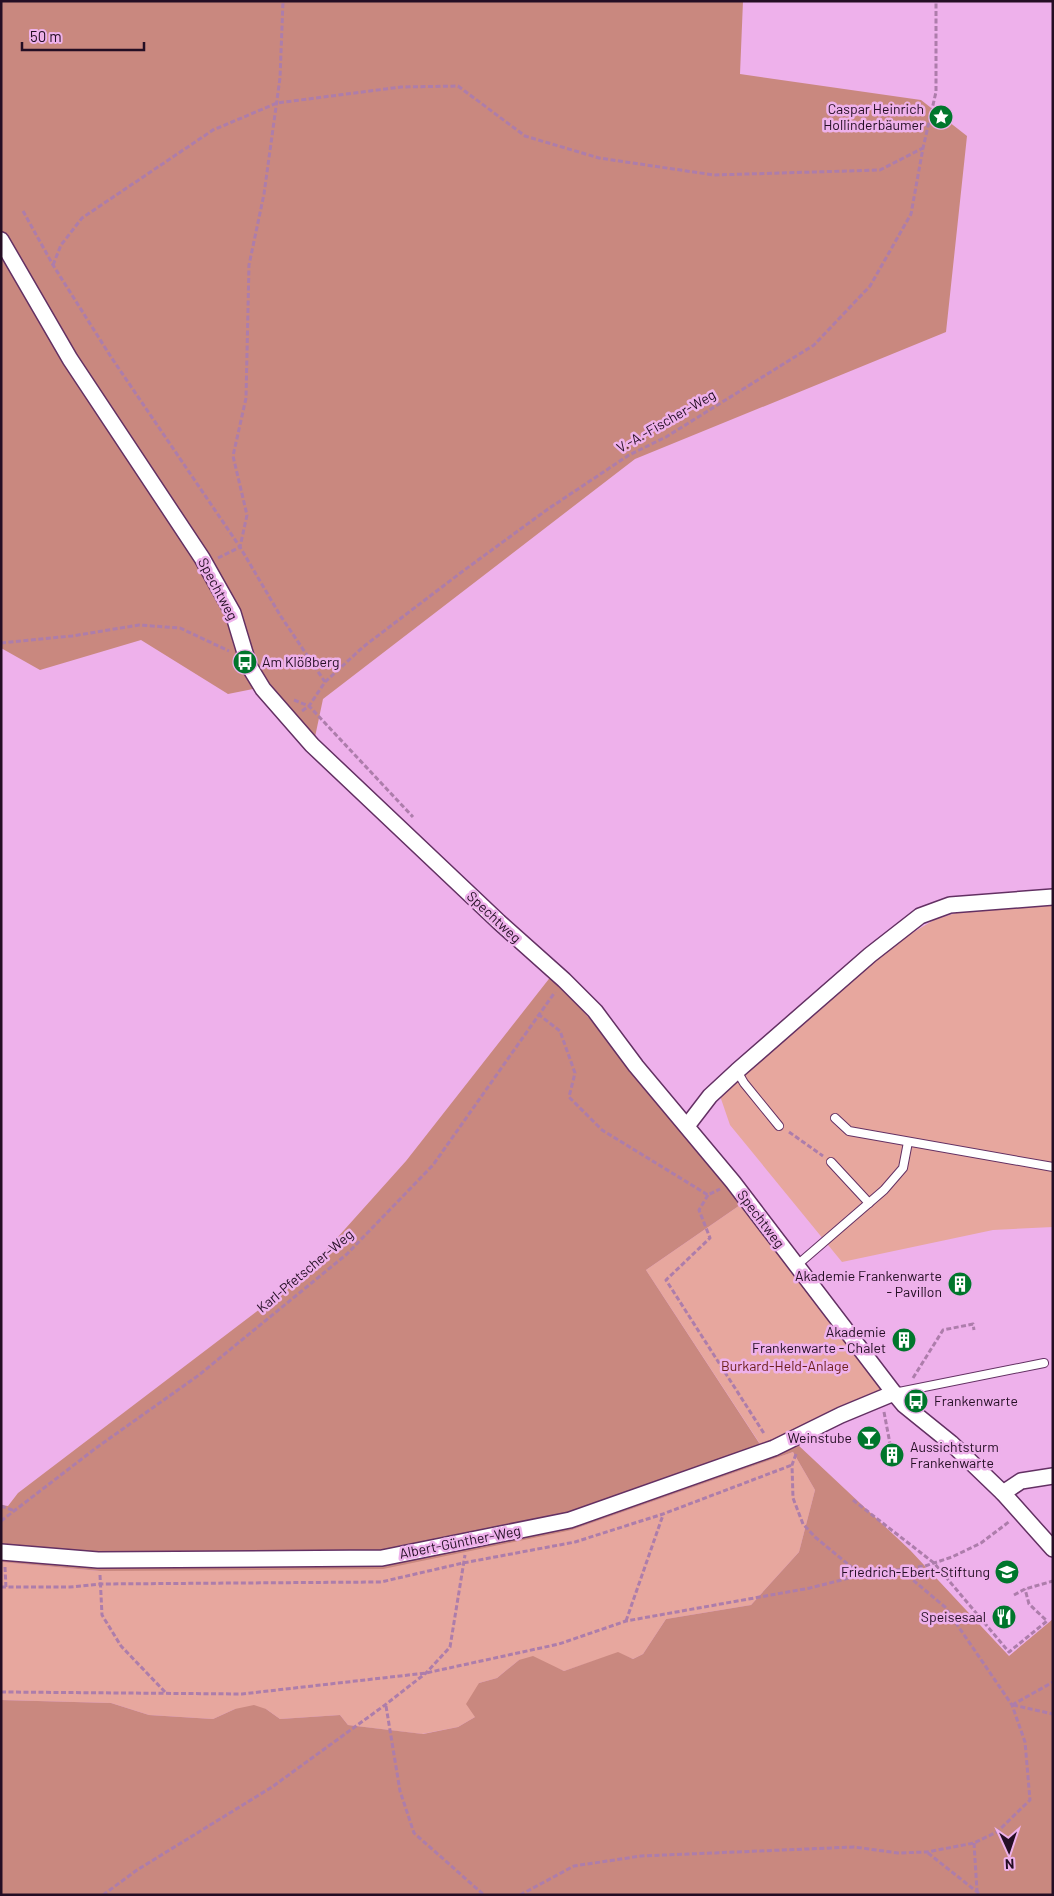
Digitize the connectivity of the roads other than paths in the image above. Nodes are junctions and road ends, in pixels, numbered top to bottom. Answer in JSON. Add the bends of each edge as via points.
{"nodes":[{"id":1,"x":1,"y":240,"type":"edge"},
{"id":2,"x":1053,"y":897,"type":"edge"},
{"id":3,"x":737,"y":1071,"type":"junction"},
{"id":4,"x":835,"y":1118,"type":"dead end"},
{"id":5,"x":687,"y":1126,"type":"junction"},
{"id":6,"x":779,"y":1126,"type":"road end"},
{"id":7,"x":908,"y":1142,"type":"junction"},
{"id":8,"x":831,"y":1162,"type":"road end"},
{"id":9,"x":1053,"y":1166,"type":"edge"},
{"id":10,"x":868,"y":1203,"type":"junction"},
{"id":11,"x":796,"y":1266,"type":"junction"},
{"id":12,"x":1044,"y":1363,"type":"dead end"},
{"id":13,"x":893,"y":1395,"type":"junction"},
{"id":14,"x":1053,"y":1476,"type":"edge"},
{"id":15,"x":1003,"y":1493,"type":"junction"},
{"id":16,"x":1053,"y":1549,"type":"edge"},
{"id":17,"x":1,"y":1552,"type":"edge"}],
"edges":[{"from":1,"to":5,"type":"street","name":"Spechtweg","via":[[70,359],[206,565],[233,614],[246,659],[262,689],[312,745],[595,1011]]},
{"from":2,"to":3,"type":"street","via":[[950,905],[920,916],[870,955]]},
{"from":3,"to":5,"type":"street","via":[[710,1096]]},
{"from":3,"to":6,"type":"lane"},
{"from":4,"to":7,"type":"lane","via":[[849,1131]]},
{"from":5,"to":11,"type":"street","name":"Spechtweg"},
{"from":7,"to":9,"type":"lane"},
{"from":7,"to":10,"type":"lane","via":[[902,1168]]},
{"from":8,"to":10,"type":"lane"},
{"from":10,"to":11,"type":"lane"},
{"from":11,"to":13,"type":"street","name":"Spechtweg"},
{"from":12,"to":13,"type":"lane"},
{"from":13,"to":15,"type":"street","name":"Spechtweg","via":[[950,1442]]},
{"from":13,"to":17,"type":"street","name":"Albert-Günther-Weg","via":[[841,1415],[774,1448],[570,1520],[382,1558],[98,1560]]},
{"from":14,"to":15,"type":"street","via":[[1021,1481]]},
{"from":15,"to":16,"type":"street","name":"Spechtweg"}]}
